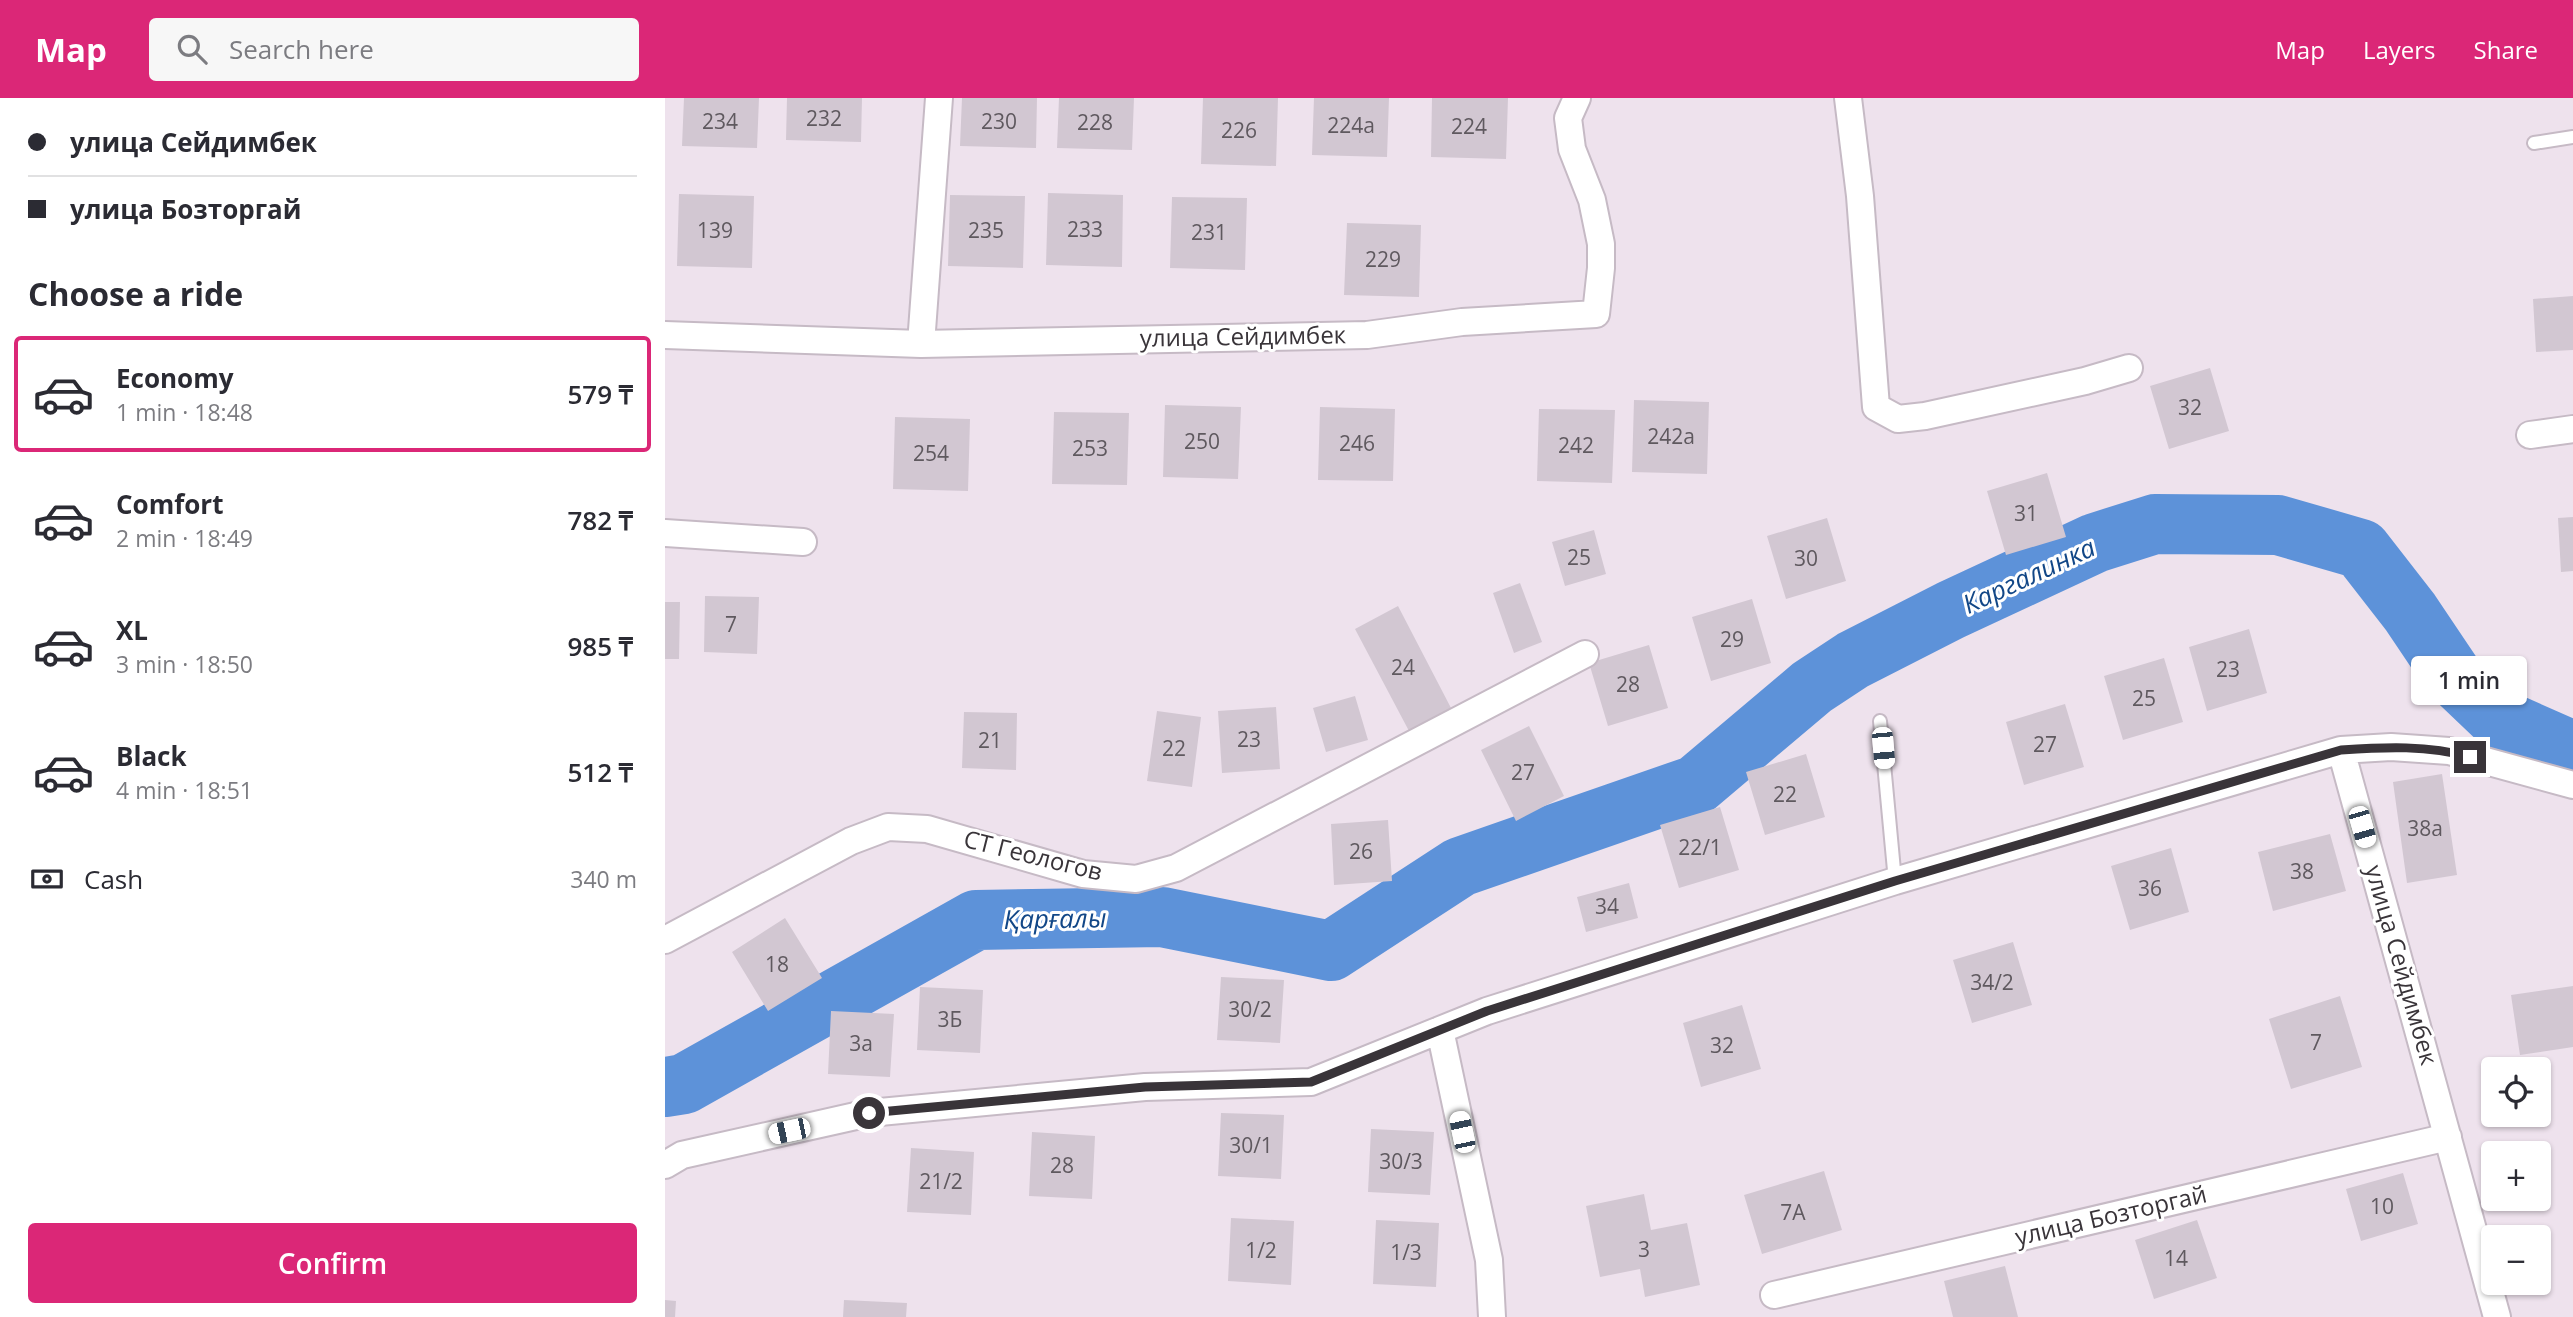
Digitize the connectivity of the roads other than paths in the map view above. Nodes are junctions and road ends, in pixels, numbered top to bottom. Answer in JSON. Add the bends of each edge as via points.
{"nodes":[{"id":1,"x":939,"y":98,"type":"edge"},
{"id":2,"x":1577,"y":98,"type":"edge"},
{"id":3,"x":1848,"y":98,"type":"edge"},
{"id":4,"x":2573,"y":137,"type":"edge"},
{"id":5,"x":2534,"y":144,"type":"dead end"},
{"id":6,"x":665,"y":335,"type":"edge"},
{"id":7,"x":921,"y":344,"type":"junction"},
{"id":8,"x":2129,"y":368,"type":"dead end"},
{"id":9,"x":2573,"y":429,"type":"edge"},
{"id":10,"x":2530,"y":435,"type":"dead end"},
{"id":11,"x":665,"y":533,"type":"edge"},
{"id":12,"x":803,"y":542,"type":"dead end"},
{"id":13,"x":1584,"y":654,"type":"dead end"},
{"id":14,"x":1880,"y":721,"type":"dead end"},
{"id":15,"x":2341,"y":750,"type":"junction"},
{"id":16,"x":2573,"y":785,"type":"edge"},
{"id":17,"x":1895,"y":881,"type":"junction"},
{"id":18,"x":665,"y":940,"type":"edge"},
{"id":19,"x":1440,"y":1030,"type":"junction"},
{"id":20,"x":2448,"y":1137,"type":"junction"},
{"id":21,"x":665,"y":1165,"type":"edge"},
{"id":22,"x":1774,"y":1295,"type":"dead end"},
{"id":23,"x":1492,"y":1317,"type":"edge"},
{"id":24,"x":2497,"y":1317,"type":"edge"}],
"edges":[{"from":1,"to":7,"type":"street"},
{"from":2,"to":7,"type":"street","name":"улица Сейдимбек","via":[[1568,118],[1572,149],[1592,200],[1601,244],[1597,314],[1462,322],[1367,335]]},
{"from":3,"to":8,"type":"street","via":[[1876,407],[1898,419],[1925,416],[2085,382]]},
{"from":4,"to":5,"type":"lane"},
{"from":6,"to":7,"type":"street","name":"улица Сейдимбек"},
{"from":9,"to":10,"type":"street"},
{"from":11,"to":12,"type":"street"},
{"from":13,"to":18,"type":"street","name":"СТ Геологов","via":[[1176,868],[1136,879],[1083,874],[927,829],[888,827],[851,841]]},
{"from":14,"to":17,"type":"lane"},
{"from":15,"to":16,"type":"street","via":[[2449,751]]},
{"from":15,"to":17,"type":"street"},
{"from":15,"to":20,"type":"street","name":"улица Сейдимбек"},
{"from":17,"to":19,"type":"street"},
{"from":19,"to":21,"type":"street","via":[[1311,1082],[1145,1087],[869,1113],[683,1155]]},
{"from":19,"to":23,"type":"street","via":[[1489,1260]]},
{"from":20,"to":22,"type":"street","name":"улица Бозторгай"},
{"from":20,"to":24,"type":"street","name":"улица Сейдимбек"}]}
